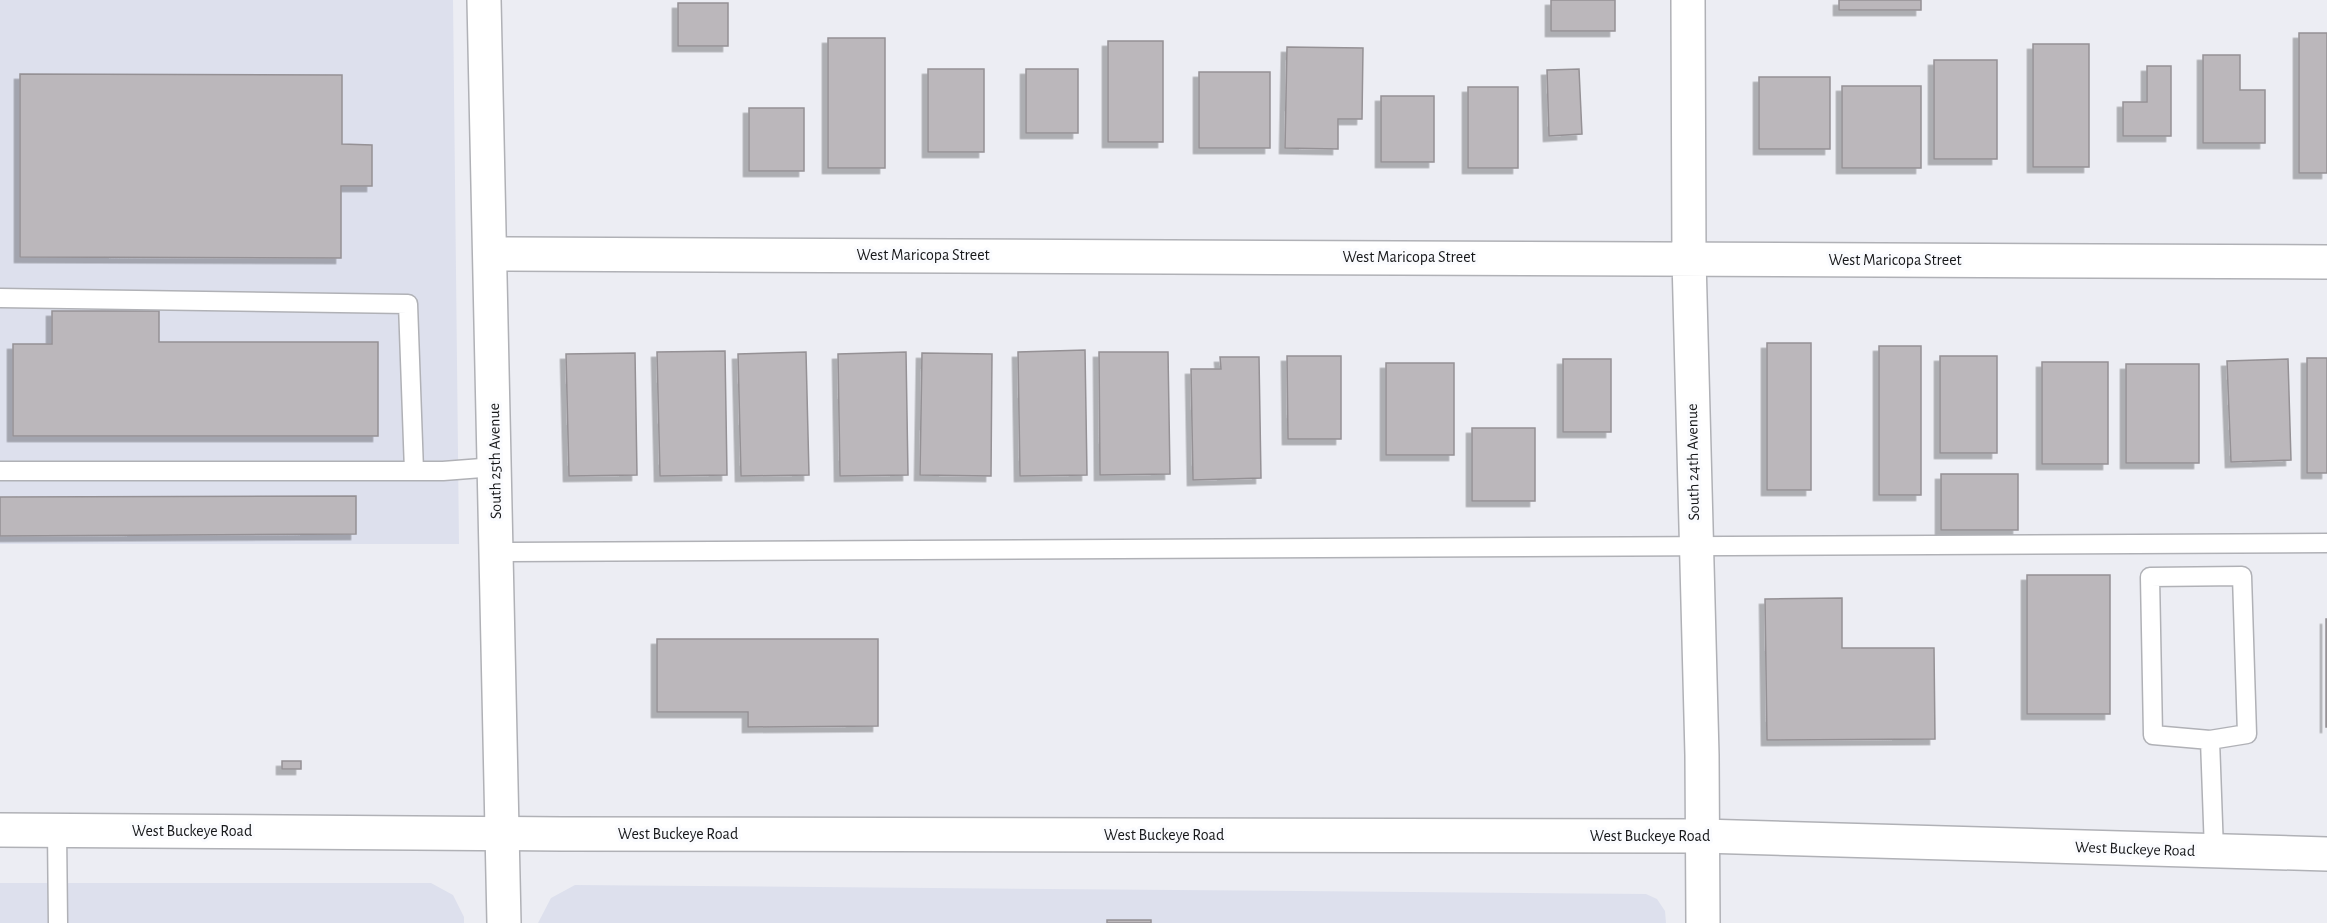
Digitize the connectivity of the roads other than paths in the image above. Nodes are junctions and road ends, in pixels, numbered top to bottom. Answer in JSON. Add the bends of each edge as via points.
{"nodes":[{"id":1,"x":484,"y":0,"type":"edge"},
{"id":2,"x":1688,"y":0,"type":"edge"},
{"id":3,"x":490,"y":254,"type":"junction"},
{"id":4,"x":1689,"y":259,"type":"junction"},
{"id":5,"x":2327,"y":262,"type":"edge"},
{"id":6,"x":0,"y":297,"type":"edge"},
{"id":7,"x":495,"y":467,"type":"junction"},
{"id":8,"x":0,"y":471,"type":"edge"},
{"id":9,"x":414,"y":471,"type":"junction"},
{"id":10,"x":2327,"y":543,"type":"edge"},
{"id":11,"x":1695,"y":546,"type":"junction"},
{"id":12,"x":497,"y":552,"type":"junction"},
{"id":13,"x":2210,"y":740,"type":"junction"},
{"id":14,"x":0,"y":830,"type":"edge"},
{"id":15,"x":57,"y":830,"type":"junction"},
{"id":16,"x":501,"y":834,"type":"junction"},
{"id":17,"x":1702,"y":836,"type":"junction"},
{"id":18,"x":2214,"y":851,"type":"junction"},
{"id":19,"x":2327,"y":854,"type":"edge"},
{"id":20,"x":58,"y":923,"type":"edge"},
{"id":21,"x":504,"y":923,"type":"edge"},
{"id":22,"x":1703,"y":923,"type":"edge"}],
"edges":[{"from":1,"to":3,"type":"street","name":"South 25th Avenue"},
{"from":2,"to":4,"type":"street","name":"South 24th Avenue"},
{"from":3,"to":4,"type":"street","name":"West Maricopa Street"},
{"from":3,"to":7,"type":"street","name":"South 25th Avenue"},
{"from":4,"to":5,"type":"street","name":"West Maricopa Street"},
{"from":4,"to":11,"type":"street","name":"South 24th Avenue"},
{"from":6,"to":9,"type":"lane","via":[[408,304]]},
{"from":7,"to":9,"type":"lane"},
{"from":7,"to":12,"type":"street","name":"South 25th Avenue"},
{"from":8,"to":9,"type":"lane"},
{"from":10,"to":11,"type":"lane"},
{"from":11,"to":12,"type":"lane"},
{"from":11,"to":17,"type":"street","name":"South 24th Avenue"},
{"from":12,"to":16,"type":"street","name":"South 25th Avenue"},
{"from":13,"to":13,"type":"lane","via":[[2247,734],[2242,576],[2150,577],[2153,735]]},
{"from":13,"to":18,"type":"lane"},
{"from":14,"to":15,"type":"street","name":"West Buckeye Road"},
{"from":15,"to":16,"type":"street","name":"West Buckeye Road"},
{"from":15,"to":20,"type":"lane"},
{"from":16,"to":17,"type":"street","name":"West Buckeye Road"},
{"from":16,"to":21,"type":"street","name":"South 25th Avenue"},
{"from":17,"to":18,"type":"street","name":"West Buckeye Road"},
{"from":17,"to":22,"type":"street","name":"South 24th Avenue"},
{"from":18,"to":19,"type":"street","name":"West Buckeye Road"}]}
